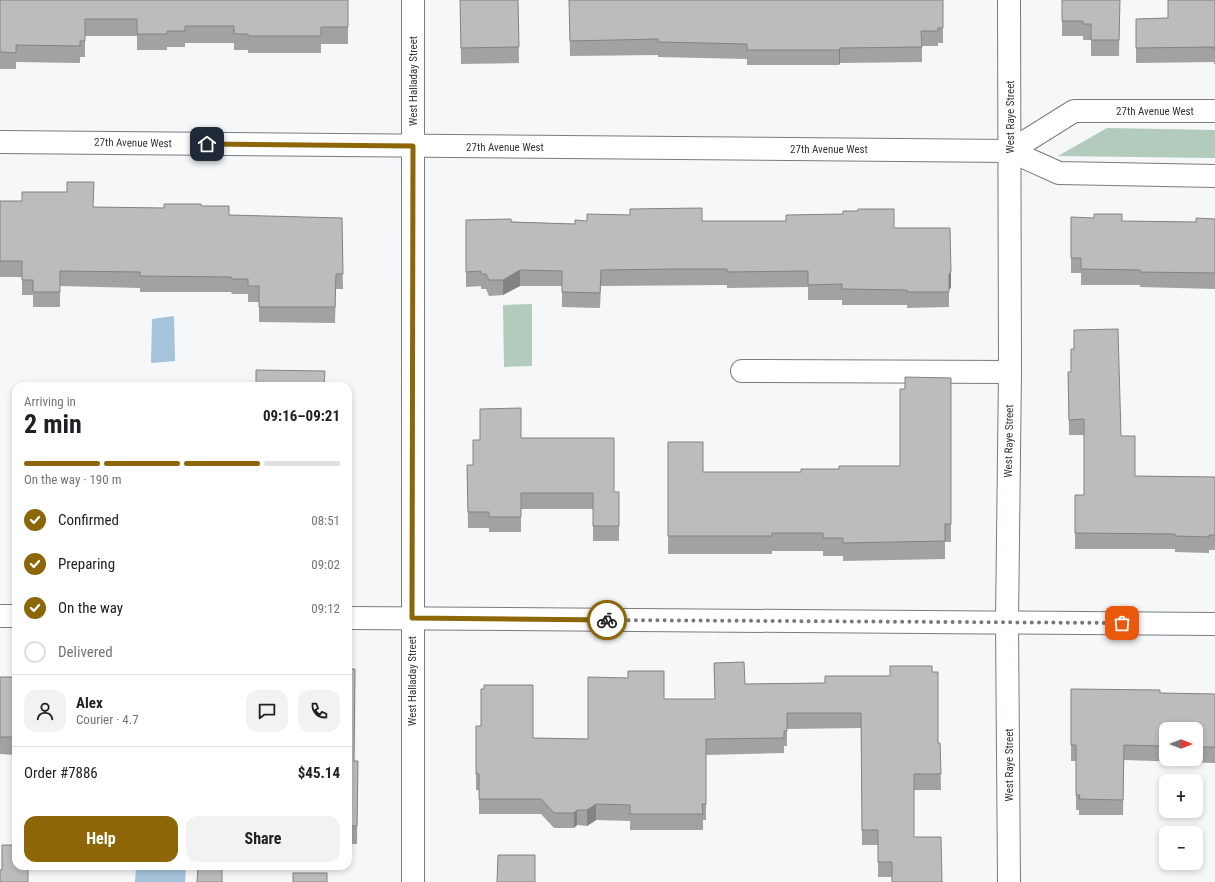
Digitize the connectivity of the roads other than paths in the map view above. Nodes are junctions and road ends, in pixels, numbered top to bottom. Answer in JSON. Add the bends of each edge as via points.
{"nodes":[{"id":1,"x":413,"y":0,"type":"edge"},
{"id":2,"x":1009,"y":0,"type":"edge"},
{"id":3,"x":1215,"y":112,"type":"edge"},
{"id":4,"x":0,"y":142,"type":"edge"},
{"id":5,"x":413,"y":146,"type":"junction"},
{"id":6,"x":1010,"y":151,"type":"junction"},
{"id":7,"x":1215,"y":176,"type":"edge"},
{"id":8,"x":742,"y":371,"type":"dead end"},
{"id":9,"x":1010,"y":372,"type":"junction"},
{"id":10,"x":0,"y":616,"type":"edge"},
{"id":11,"x":12,"y":616,"type":"edge"},
{"id":12,"x":352,"y":618,"type":"edge"},
{"id":13,"x":412,"y":618,"type":"junction"},
{"id":14,"x":1007,"y":622,"type":"junction"},
{"id":15,"x":1215,"y":624,"type":"edge"},
{"id":16,"x":413,"y":882,"type":"edge"},
{"id":17,"x":1009,"y":882,"type":"edge"}],
"edges":[{"from":1,"to":5,"type":"street","name":"West Halladay Street"},
{"from":2,"to":6,"type":"street","name":"West Raye Street"},
{"from":3,"to":6,"type":"street","name":"27th Avenue West","via":[[1074,111]]},
{"from":4,"to":5,"type":"street","name":"27th Avenue West"},
{"from":5,"to":6,"type":"street","name":"27th Avenue West"},
{"from":5,"to":13,"type":"street","name":"West Halladay Street"},
{"from":6,"to":7,"type":"street","name":"27th Avenue West","via":[[1059,173]]},
{"from":6,"to":9,"type":"street","name":"West Raye Street"},
{"from":8,"to":9,"type":"street"},
{"from":9,"to":14,"type":"street","name":"West Raye Street"},
{"from":10,"to":11,"type":"street"},
{"from":12,"to":13,"type":"street"},
{"from":13,"to":14,"type":"street"},
{"from":13,"to":16,"type":"street","name":"West Halladay Street"},
{"from":14,"to":15,"type":"street"},
{"from":14,"to":17,"type":"street","name":"West Raye Street"}]}
